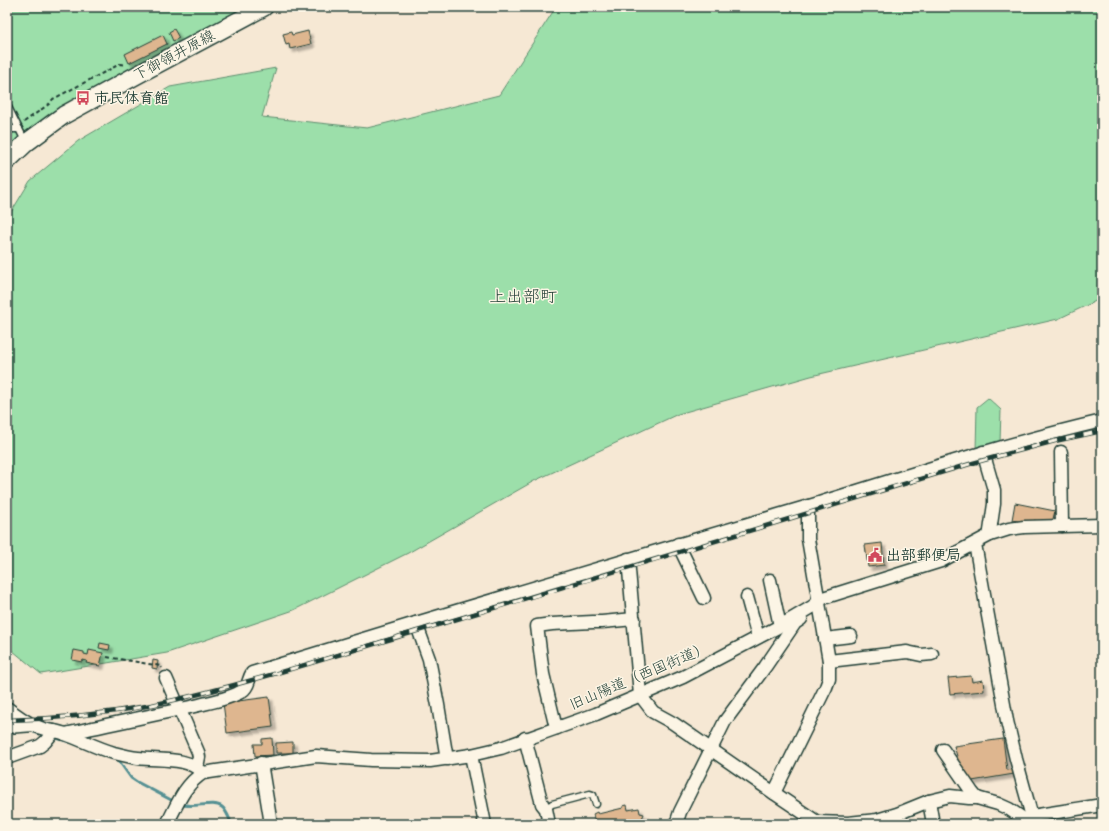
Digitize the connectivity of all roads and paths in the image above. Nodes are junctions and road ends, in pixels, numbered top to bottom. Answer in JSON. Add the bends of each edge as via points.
{"nodes":[{"id":1,"x":264,"y":7,"type":"edge"},
{"id":2,"x":120,"y":64,"type":"dead end"},
{"id":3,"x":7,"y":105,"type":"edge"},
{"id":4,"x":7,"y":129,"type":"edge"},
{"id":5,"x":21,"y":133,"type":"junction"},
{"id":6,"x":7,"y":161,"type":"edge"},
{"id":7,"x":1102,"y":421,"type":"edge"},
{"id":8,"x":983,"y":452,"type":"junction"},
{"id":9,"x":1061,"y":452,"type":"dead end"},
{"id":10,"x":808,"y":506,"type":"junction"},
{"id":11,"x":1102,"y":525,"type":"edge"},
{"id":12,"x":1062,"y":526,"type":"junction"},
{"id":13,"x":990,"y":535,"type":"junction"},
{"id":14,"x":678,"y":544,"type":"junction"},
{"id":15,"x":975,"y":544,"type":"junction"},
{"id":16,"x":628,"y":559,"type":"junction"},
{"id":17,"x":770,"y":580,"type":"dead end"},
{"id":18,"x":747,"y":597,"type":"dead end"},
{"id":19,"x":704,"y":598,"type":"dead end"},
{"id":20,"x":818,"y":602,"type":"junction"},
{"id":21,"x":634,"y":619,"type":"junction"},
{"id":22,"x":416,"y":623,"type":"junction"},
{"id":23,"x":780,"y":626,"type":"junction"},
{"id":24,"x":852,"y":636,"type":"dead end"},
{"id":25,"x":758,"y":637,"type":"junction"},
{"id":26,"x":825,"y":639,"type":"junction"},
{"id":27,"x":932,"y":654,"type":"dead end"},
{"id":28,"x":107,"y":657,"type":"dead end"},
{"id":29,"x":829,"y":661,"type":"junction"},
{"id":30,"x":158,"y":665,"type":"dead end"},
{"id":31,"x":166,"y":678,"type":"dead end"},
{"id":32,"x":640,"y":695,"type":"junction"},
{"id":33,"x":7,"y":708,"type":"edge"},
{"id":34,"x":180,"y":709,"type":"junction"},
{"id":35,"x":34,"y":725,"type":"junction"},
{"id":36,"x":7,"y":727,"type":"edge"},
{"id":37,"x":557,"y":728,"type":"junction"},
{"id":38,"x":55,"y":734,"type":"junction"},
{"id":39,"x":525,"y":738,"type":"junction"},
{"id":40,"x":711,"y":749,"type":"junction"},
{"id":41,"x":943,"y":750,"type":"dead end"},
{"id":42,"x":472,"y":755,"type":"junction"},
{"id":43,"x":7,"y":758,"type":"edge"},
{"id":44,"x":447,"y":759,"type":"junction"},
{"id":45,"x":261,"y":763,"type":"junction"},
{"id":46,"x":200,"y":770,"type":"junction"},
{"id":47,"x":774,"y":793,"type":"junction"},
{"id":48,"x":978,"y":798,"type":"junction"},
{"id":49,"x":929,"y":801,"type":"junction"},
{"id":50,"x":596,"y":804,"type":"dead end"},
{"id":51,"x":1102,"y":805,"type":"edge"},
{"id":52,"x":546,"y":809,"type":"junction"},
{"id":53,"x":1032,"y":821,"type":"edge"},
{"id":54,"x":817,"y":823,"type":"edge"},
{"id":55,"x":167,"y":824,"type":"edge"},
{"id":56,"x":271,"y":824,"type":"edge"},
{"id":57,"x":486,"y":824,"type":"edge"},
{"id":58,"x":549,"y":824,"type":"edge"},
{"id":59,"x":676,"y":824,"type":"edge"},
{"id":60,"x":933,"y":824,"type":"edge"}],
"edges":[{"from":1,"to":5,"type":"main road","name":"下御領井原線","via":[[64,115]]},
{"from":2,"to":5,"type":"path","via":[[53,99]]},
{"from":3,"to":5,"type":"lane"},
{"from":4,"to":5,"type":"lane"},
{"from":5,"to":6,"type":"main road","name":"下御領井原線"},
{"from":7,"to":8,"type":"street"},
{"from":8,"to":10,"type":"street"},
{"from":8,"to":13,"type":"street","via":[[994,490]]},
{"from":9,"to":12,"type":"street"},
{"from":10,"to":14,"type":"street"},
{"from":10,"to":20,"type":"street","via":[[808,539]]},
{"from":11,"to":12,"type":"street","name":"旧山陽道（西国街道）"},
{"from":12,"to":13,"type":"street","name":"旧山陽道（西国街道）","via":[[1024,527]]},
{"from":13,"to":15,"type":"street","name":"旧山陽道（西国街道）"},
{"from":14,"to":16,"type":"street"},
{"from":14,"to":19,"type":"street"},
{"from":15,"to":20,"type":"street","name":"旧山陽道（西国街道）","via":[[941,561],[823,598]]},
{"from":15,"to":53,"type":"street","via":[[1007,721]]},
{"from":16,"to":21,"type":"street"},
{"from":16,"to":22,"type":"street"},
{"from":17,"to":23,"type":"street"},
{"from":18,"to":25,"type":"street"},
{"from":20,"to":23,"type":"street","name":"旧山陽道（西国街道）"},
{"from":20,"to":26,"type":"street"},
{"from":20,"to":40,"type":"street","via":[[812,613],[795,623],[725,721]]},
{"from":21,"to":32,"type":"street"},
{"from":21,"to":37,"type":"street","via":[[537,626],[543,674]]},
{"from":22,"to":34,"type":"street","via":[[252,673],[247,687],[239,693]]},
{"from":22,"to":44,"type":"street","via":[[429,659]]},
{"from":23,"to":25,"type":"street","name":"旧山陽道（西国街道）"},
{"from":24,"to":26,"type":"street"},
{"from":25,"to":32,"type":"street","name":"旧山陽道（西国街道）","via":[[683,677]]},
{"from":26,"to":29,"type":"street"},
{"from":27,"to":29,"type":"street","via":[[907,652]]},
{"from":28,"to":30,"type":"path"},
{"from":29,"to":47,"type":"street","via":[[829,679],[826,687]]},
{"from":31,"to":34,"type":"street"},
{"from":32,"to":37,"type":"street","name":"旧山陽道（西国街道）"},
{"from":32,"to":40,"type":"street","via":[[653,712]]},
{"from":33,"to":35,"type":"street"},
{"from":34,"to":38,"type":"street"},
{"from":34,"to":46,"type":"street","via":[[198,752]]},
{"from":35,"to":36,"type":"street"},
{"from":35,"to":38,"type":"street"},
{"from":37,"to":39,"type":"street","name":"旧山陽道（西国街道）"},
{"from":38,"to":43,"type":"street","via":[[40,746]]},
{"from":38,"to":46,"type":"street","via":[[115,753],[179,761]]},
{"from":39,"to":42,"type":"street","name":"旧山陽道（西国街道）","via":[[501,748]]},
{"from":39,"to":52,"type":"street","via":[[542,804]]},
{"from":40,"to":47,"type":"street"},
{"from":40,"to":59,"type":"street"},
{"from":41,"to":48,"type":"street"},
{"from":42,"to":44,"type":"street","name":"旧山陽道（西国街道）"},
{"from":42,"to":57,"type":"street"},
{"from":44,"to":45,"type":"street","name":"旧山陽道（西国街道）","via":[[402,761],[316,756]]},
{"from":45,"to":46,"type":"street","name":"旧山陽道（西国街道）"},
{"from":45,"to":56,"type":"street"},
{"from":46,"to":55,"type":"street","name":"旧山陽道（西国街道）","via":[[186,787]]},
{"from":47,"to":54,"type":"street"},
{"from":48,"to":49,"type":"street","via":[[950,796]]},
{"from":48,"to":53,"type":"street","via":[[998,804]]},
{"from":49,"to":54,"type":"street","via":[[877,820]]},
{"from":49,"to":60,"type":"street"},
{"from":50,"to":52,"type":"lane","via":[[593,795],[590,794],[552,804]]},
{"from":51,"to":53,"type":"street"},
{"from":52,"to":58,"type":"street"}]}
